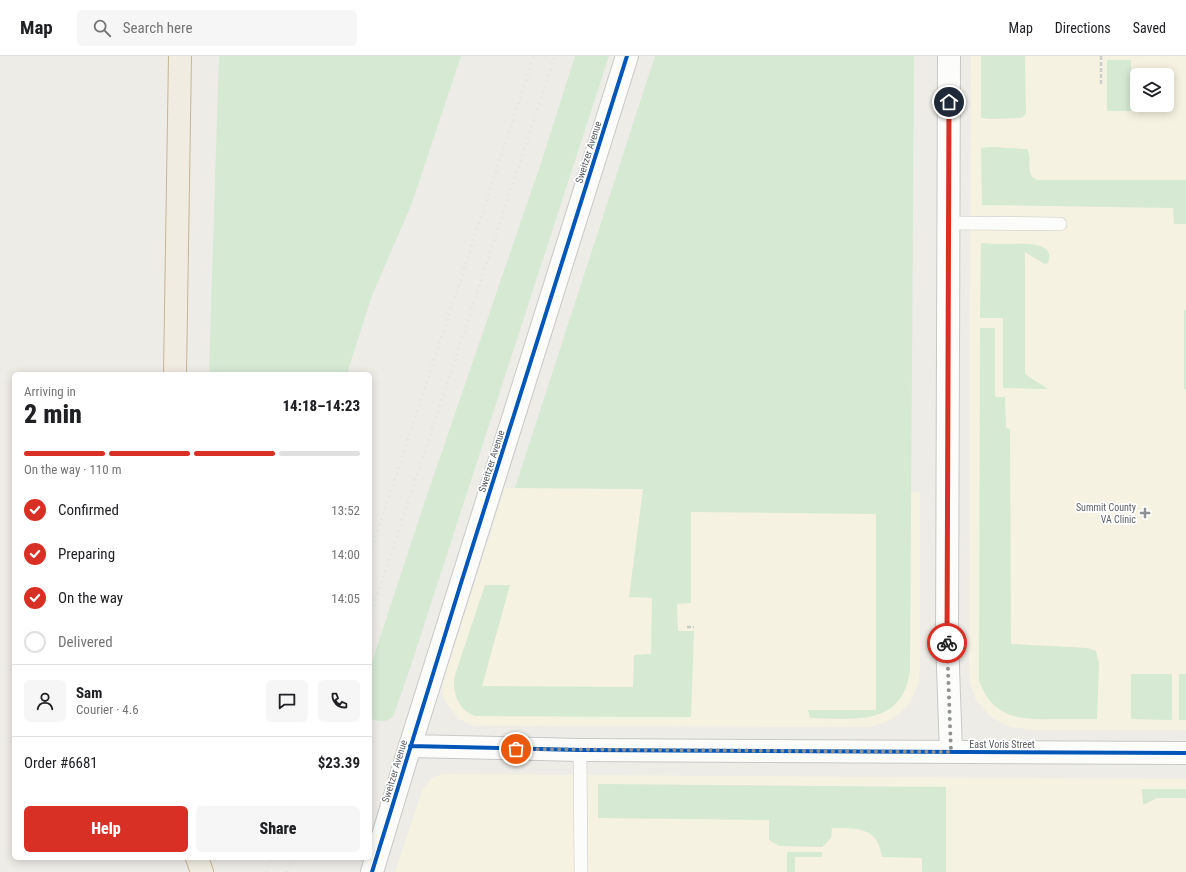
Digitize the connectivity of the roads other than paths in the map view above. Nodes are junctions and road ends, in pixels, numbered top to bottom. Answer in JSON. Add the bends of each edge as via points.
{"nodes":[{"id":1,"x":180,"y":56,"type":"edge"},
{"id":2,"x":627,"y":56,"type":"edge"},
{"id":3,"x":949,"y":56,"type":"edge"},
{"id":4,"x":949,"y":223,"type":"junction"},
{"id":5,"x":1060,"y":224,"type":"dead end"},
{"id":6,"x":175,"y":372,"type":"edge"},
{"id":7,"x":410,"y":746,"type":"junction"},
{"id":8,"x":580,"y":750,"type":"junction"},
{"id":9,"x":951,"y":752,"type":"junction"},
{"id":10,"x":1186,"y":753,"type":"edge"},
{"id":11,"x":198,"y":860,"type":"edge"},
{"id":12,"x":202,"y":872,"type":"edge"},
{"id":13,"x":372,"y":872,"type":"edge"},
{"id":14,"x":581,"y":872,"type":"edge"}],
"edges":[{"from":1,"to":6,"type":"highway"},
{"from":2,"to":7,"type":"street","name":"Sweitzer Avenue"},
{"from":3,"to":4,"type":"street"},
{"from":4,"to":5,"type":"lane"},
{"from":4,"to":9,"type":"street","via":[[947,639]]},
{"from":7,"to":8,"type":"street","name":"East Voris Street"},
{"from":7,"to":13,"type":"street","name":"Sweitzer Avenue"},
{"from":8,"to":9,"type":"street","name":"East Voris Street"},
{"from":8,"to":14,"type":"lane"},
{"from":9,"to":10,"type":"street","name":"East Voris Street"},
{"from":11,"to":12,"type":"highway"}]}
